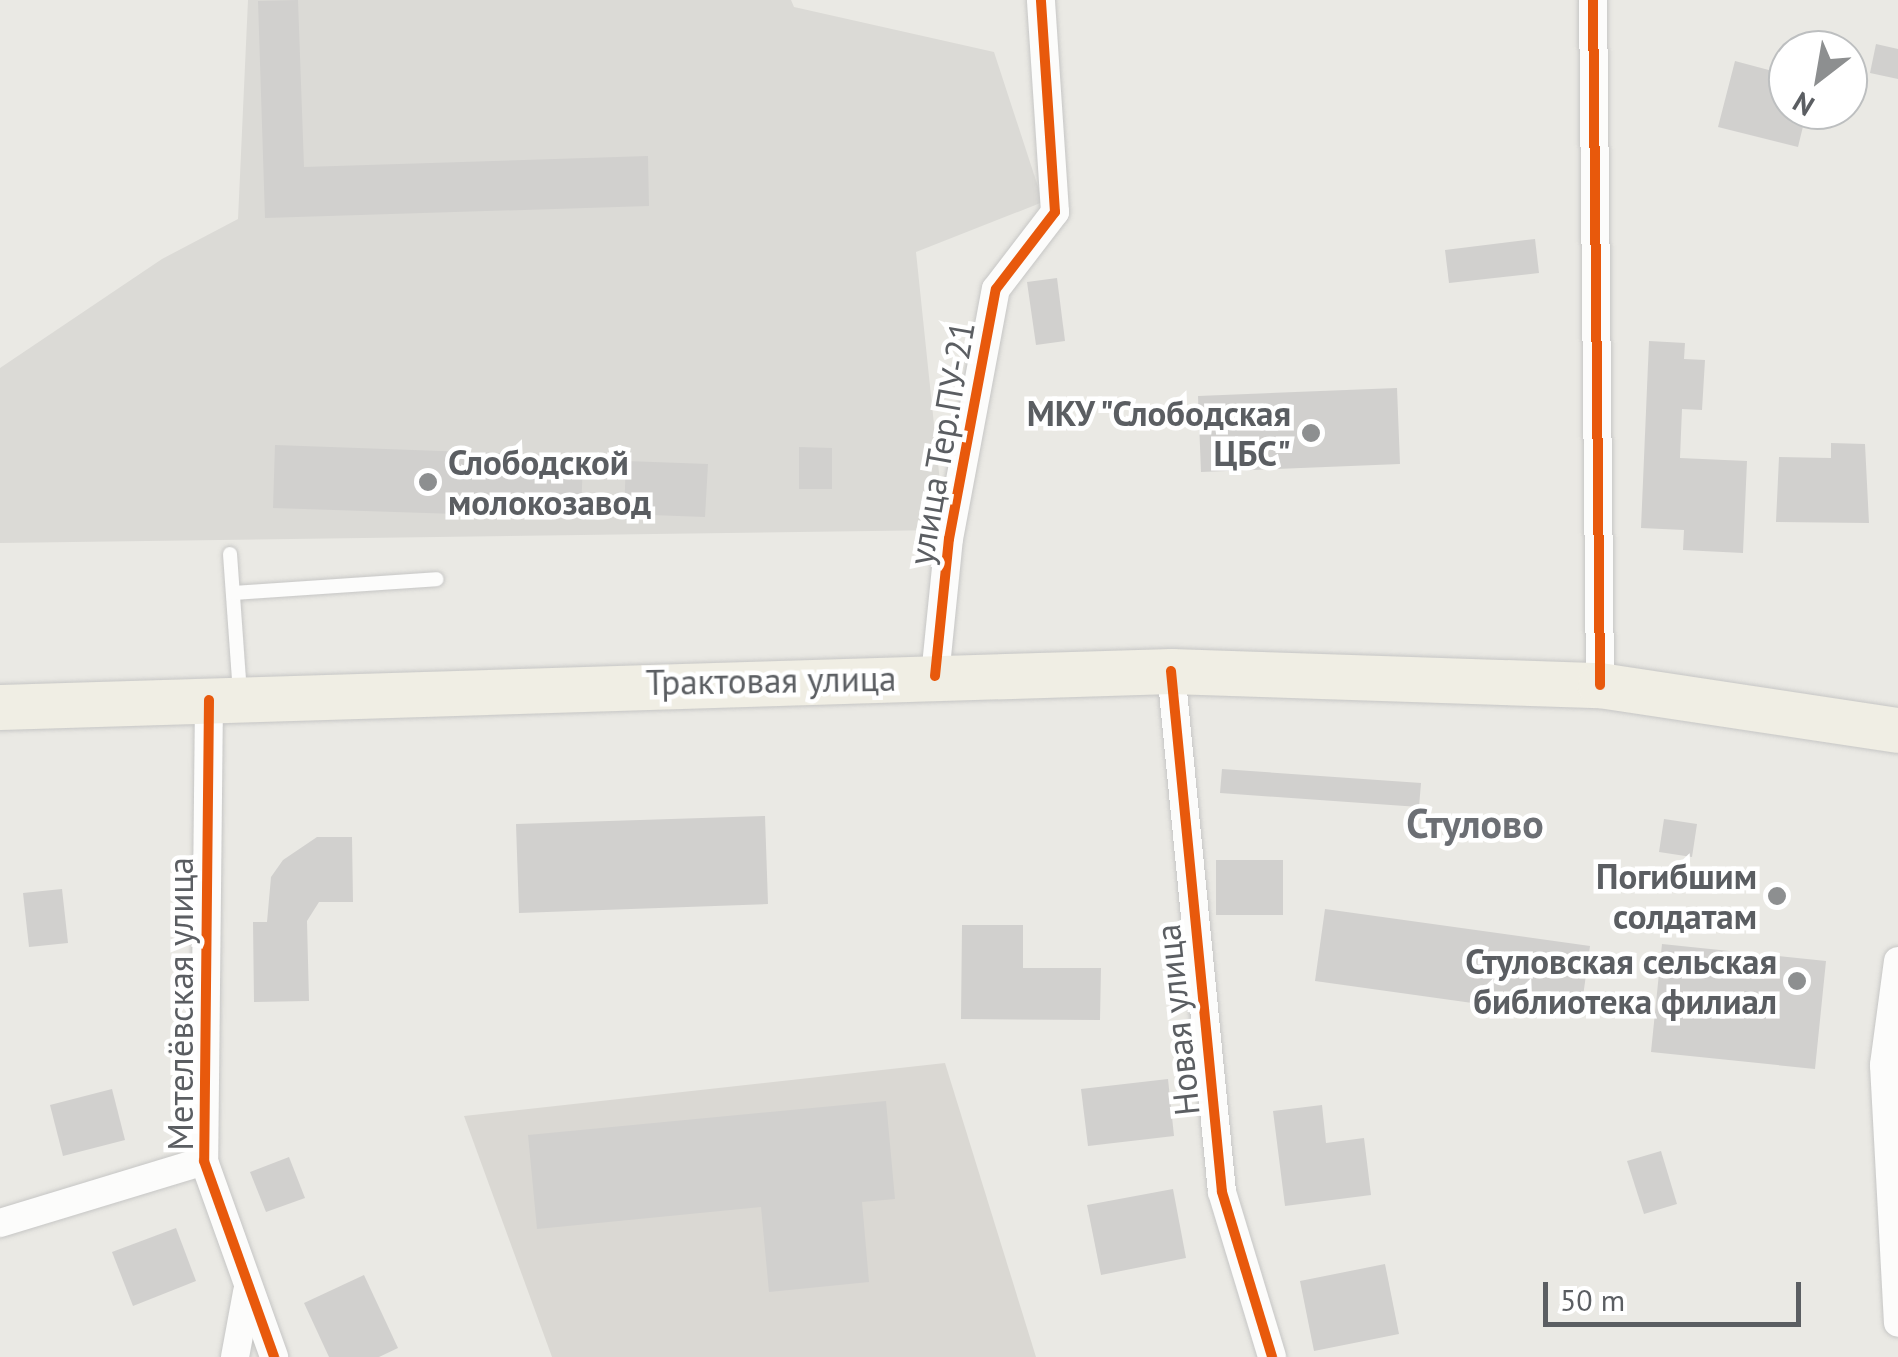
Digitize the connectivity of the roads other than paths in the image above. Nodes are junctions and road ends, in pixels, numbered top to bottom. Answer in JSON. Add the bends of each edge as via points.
{"nodes":[{"id":1,"x":1040,"y":0,"type":"edge"},
{"id":2,"x":1594,"y":0,"type":"edge"},
{"id":3,"x":230,"y":554,"type":"dead end"},
{"id":4,"x":437,"y":579,"type":"dead end"},
{"id":5,"x":233,"y":593,"type":"junction"},
{"id":6,"x":1171,"y":671,"type":"junction"},
{"id":7,"x":935,"y":676,"type":"junction"},
{"id":8,"x":1600,"y":685,"type":"junction"},
{"id":9,"x":225,"y":699,"type":"junction"},
{"id":10,"x":0,"y":707,"type":"edge"},
{"id":11,"x":1898,"y":730,"type":"edge"},
{"id":12,"x":1898,"y":961,"type":"edge"},
{"id":13,"x":204,"y":1161,"type":"junction"},
{"id":14,"x":0,"y":1222,"type":"edge"},
{"id":15,"x":247,"y":1290,"type":"junction"},
{"id":16,"x":1898,"y":1323,"type":"edge"},
{"id":17,"x":235,"y":1357,"type":"edge"},
{"id":18,"x":274,"y":1357,"type":"edge"},
{"id":19,"x":1272,"y":1357,"type":"edge"}],
"edges":[{"from":1,"to":7,"type":"street","name":"улица Тер.ПУ-21","via":[[1055,212],[996,289],[949,539]]},
{"from":2,"to":8,"type":"street"},
{"from":3,"to":5,"type":"lane"},
{"from":4,"to":5,"type":"lane"},
{"from":5,"to":9,"type":"lane"},
{"from":6,"to":7,"type":"highway","name":"Трактовая улица"},
{"from":6,"to":8,"type":"highway","name":"Трактовая улица"},
{"from":6,"to":19,"type":"street","name":"Новая улица","via":[[1222,1192]]},
{"from":7,"to":9,"type":"highway","name":"Трактовая улица"},
{"from":8,"to":11,"type":"highway","name":"Трактовая улица"},
{"from":9,"to":10,"type":"highway","name":"Трактовая улица"},
{"from":9,"to":13,"type":"street","name":"Метелёвская улица"},
{"from":12,"to":16,"type":"street","via":[[1884,1065]]},
{"from":13,"to":14,"type":"street"},
{"from":13,"to":15,"type":"street","name":"Метелёвская улица"},
{"from":15,"to":17,"type":"street"},
{"from":15,"to":18,"type":"street","name":"Метелёвская улица"}]}
